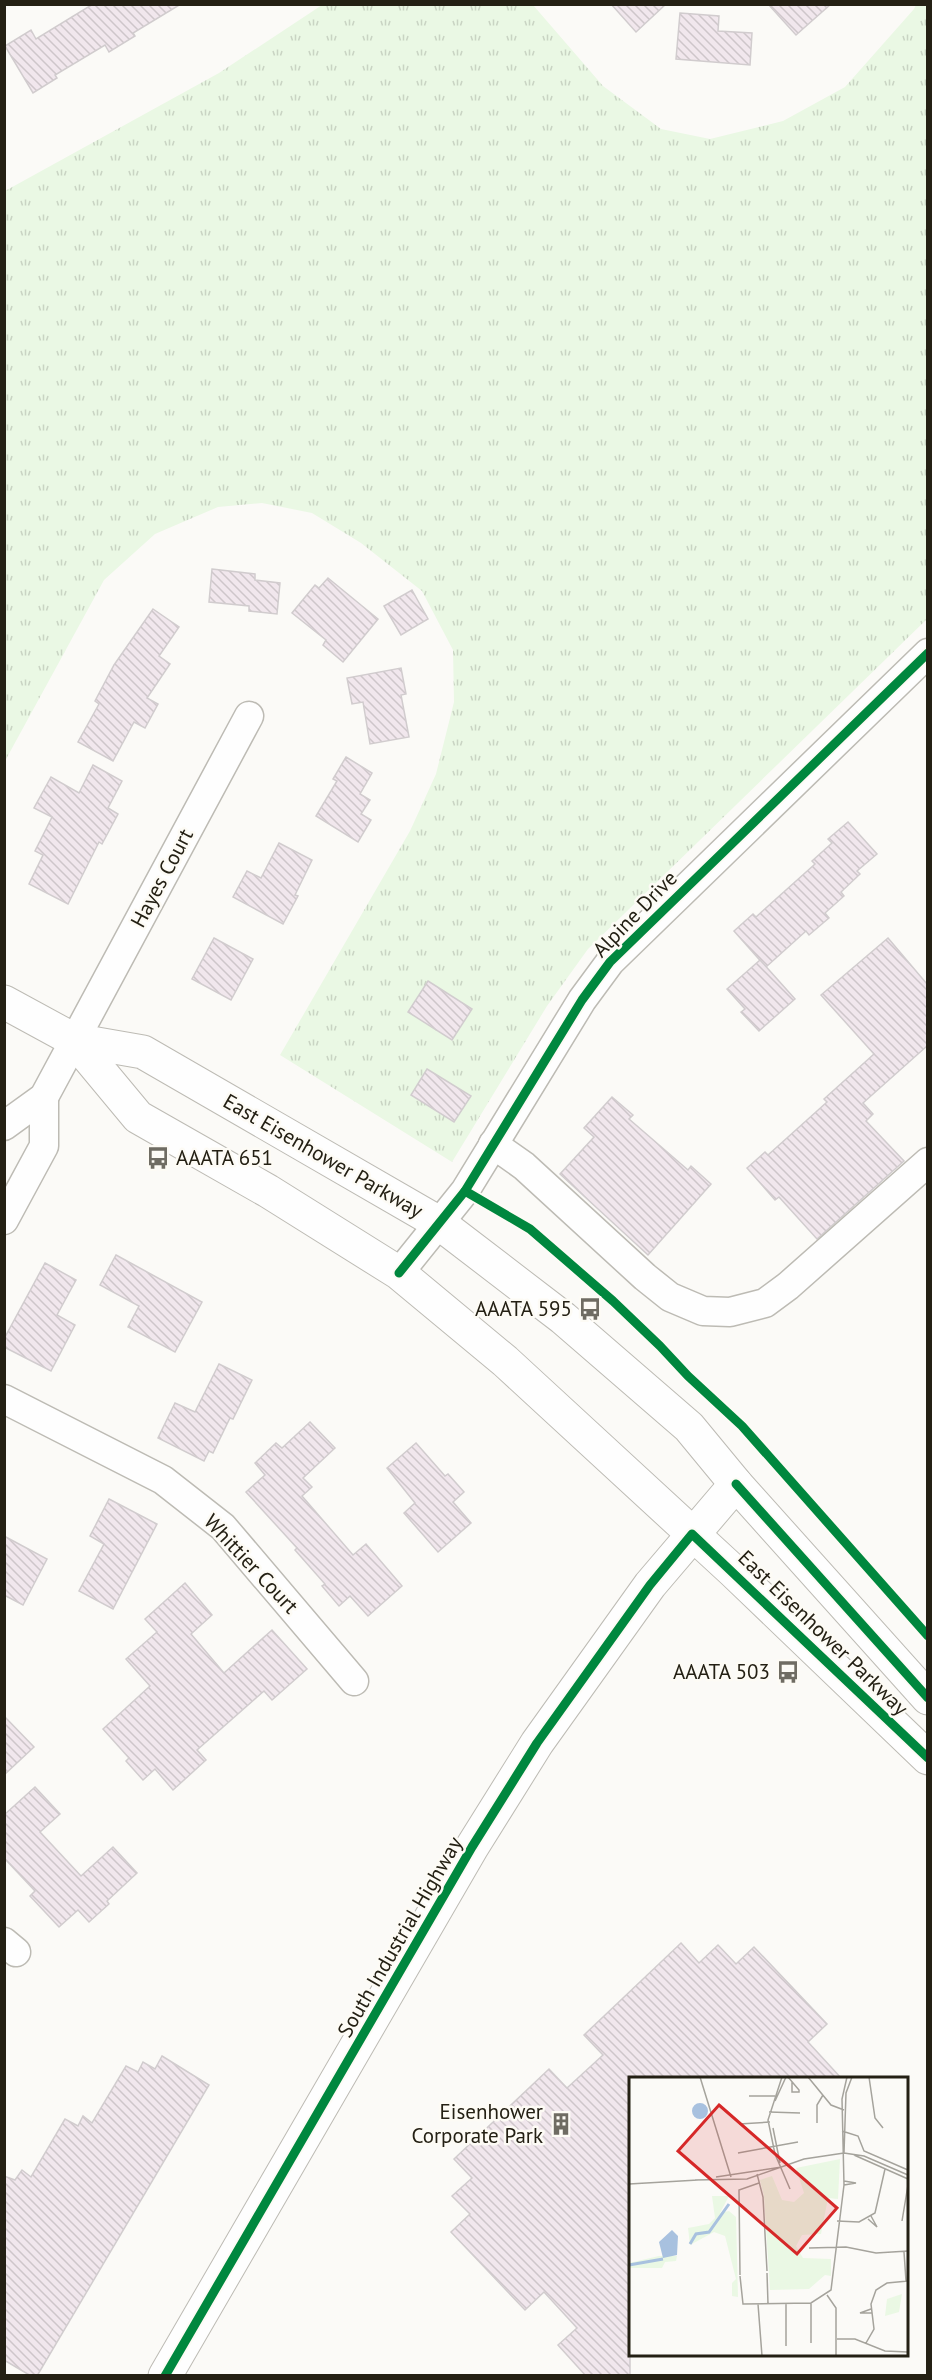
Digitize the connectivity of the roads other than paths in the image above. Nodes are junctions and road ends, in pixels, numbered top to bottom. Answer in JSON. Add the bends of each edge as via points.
{"nodes":[{"id":1,"x":927,"y":653,"type":"edge"},
{"id":2,"x":249,"y":716,"type":"dead end"},
{"id":3,"x":4,"y":1002,"type":"edge"},
{"id":4,"x":74,"y":1040,"type":"junction"},
{"id":5,"x":44,"y":1097,"type":"junction"},
{"id":6,"x":4,"y":1126,"type":"edge"},
{"id":7,"x":493,"y":1144,"type":"junction"},
{"id":8,"x":927,"y":1162,"type":"edge"},
{"id":9,"x":4,"y":1220,"type":"edge"},
{"id":10,"x":439,"y":1223,"type":"junction"},
{"id":11,"x":399,"y":1273,"type":"junction"},
{"id":12,"x":4,"y":1399,"type":"edge"},
{"id":13,"x":736,"y":1484,"type":"junction"},
{"id":14,"x":692,"y":1534,"type":"junction"},
{"id":15,"x":354,"y":1681,"type":"dead end"},
{"id":16,"x":927,"y":1698,"type":"edge"},
{"id":17,"x":927,"y":1758,"type":"edge"},
{"id":18,"x":165,"y":2376,"type":"edge"}],
"edges":[{"from":1,"to":7,"type":"street","name":"Alpine Drive","via":[[610,962],[582,1000]]},
{"from":2,"to":4,"type":"street","name":"Hayes Court"},
{"from":3,"to":4,"type":"main road","name":"East Eisenhower Parkway"},
{"from":4,"to":5,"type":"street","name":"Hayes Court"},
{"from":4,"to":10,"type":"main road","name":"East Eisenhower Parkway","via":[[143,1052]]},
{"from":4,"to":11,"type":"main road","name":"East Eisenhower Parkway","via":[[138,1117],[268,1191]]},
{"from":5,"to":6,"type":"street"},
{"from":5,"to":9,"type":"street","via":[[44,1146]]},
{"from":7,"to":8,"type":"street","via":[[524,1166],[670,1297],[704,1311],[730,1312],[765,1303]]},
{"from":7,"to":10,"type":"street","name":"Alpine Drive","via":[[465,1191]]},
{"from":10,"to":11,"type":"street","name":"Alpine Drive"},
{"from":10,"to":13,"type":"main road","name":"East Eisenhower Parkway","via":[[563,1317],[689,1427]]},
{"from":11,"to":14,"type":"main road","name":"East Eisenhower Parkway","via":[[519,1374]]},
{"from":12,"to":15,"type":"street","name":"Whittier Court","via":[[163,1480],[223,1527]]},
{"from":13,"to":14,"type":"main road","name":"South Industrial Highway"},
{"from":13,"to":16,"type":"main road","name":"East Eisenhower Parkway"},
{"from":14,"to":17,"type":"main road","name":"East Eisenhower Parkway"},
{"from":14,"to":18,"type":"main road","name":"South Industrial Highway","via":[[650,1585],[531,1752]]}]}
